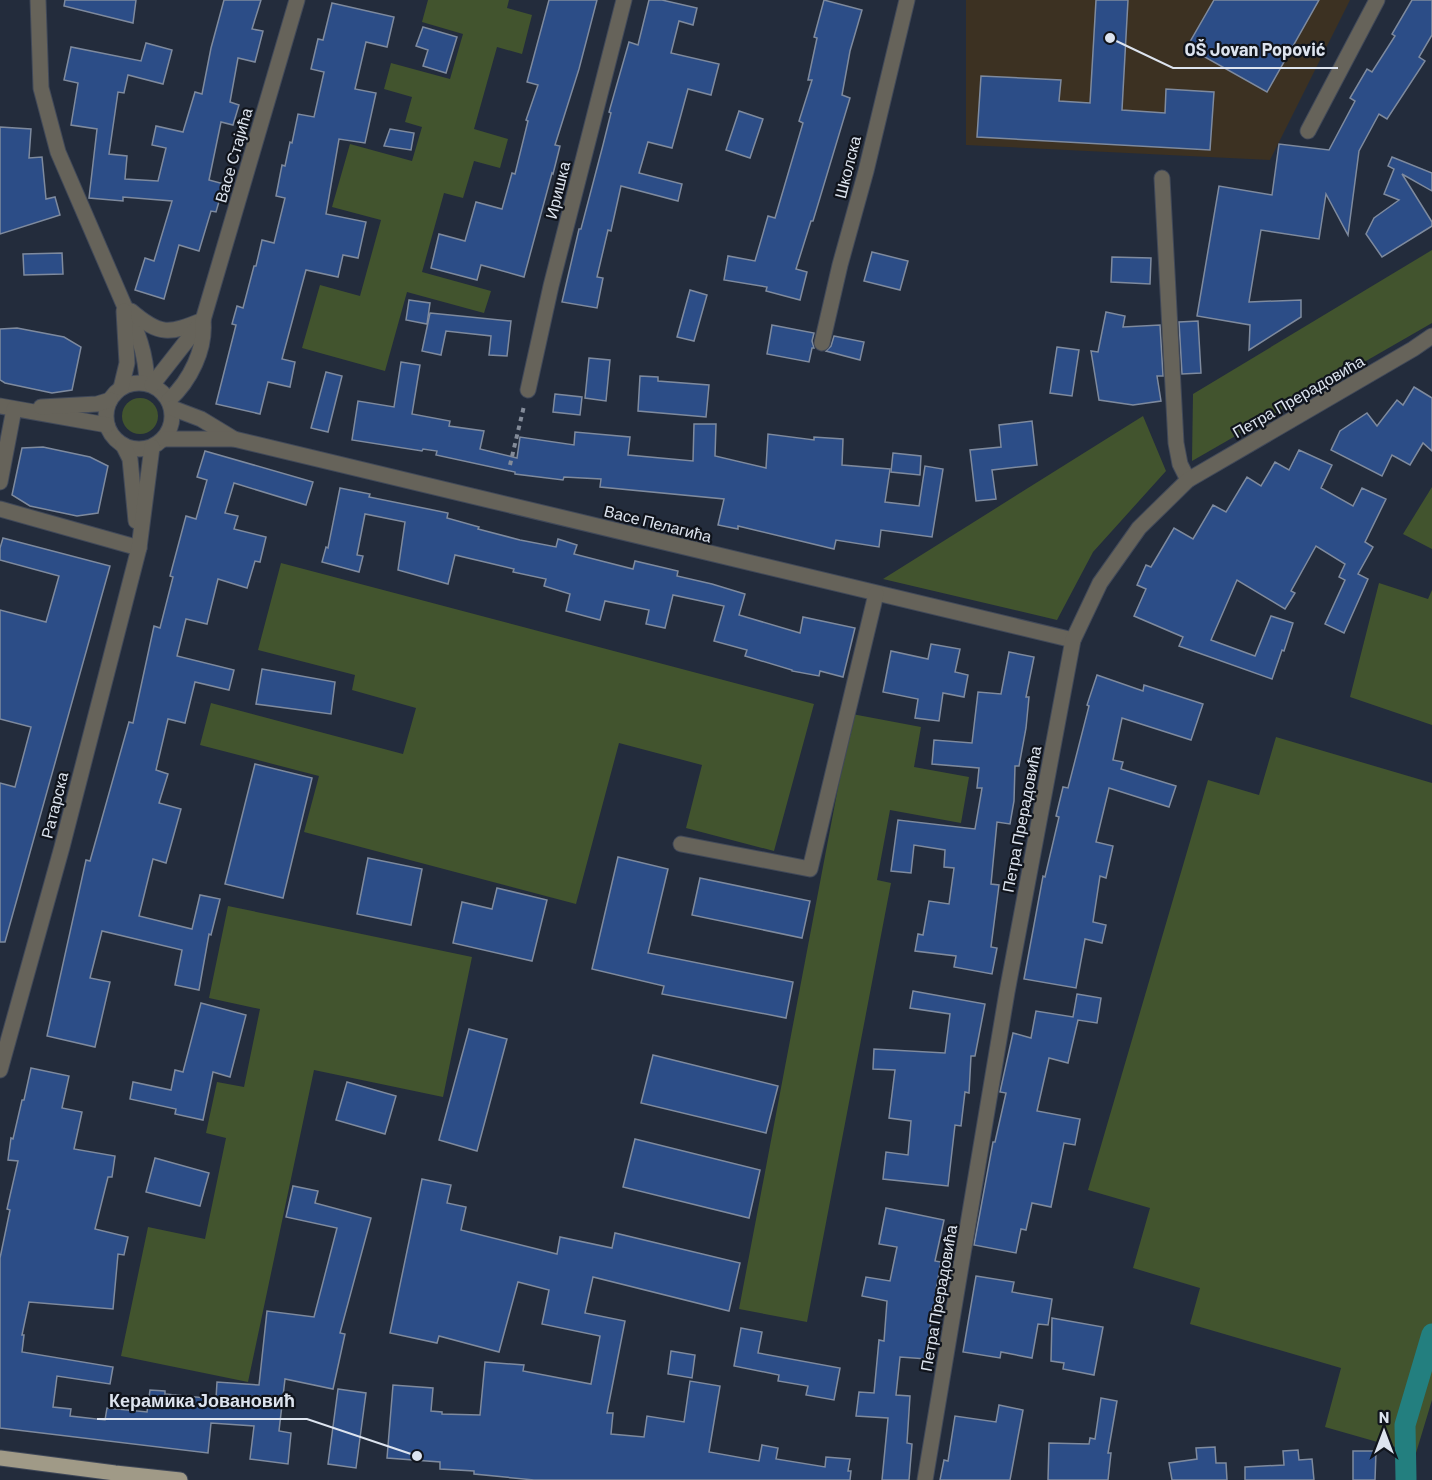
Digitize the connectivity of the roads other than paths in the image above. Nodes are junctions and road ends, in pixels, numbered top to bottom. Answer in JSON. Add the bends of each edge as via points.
{"nodes":[{"id":1,"x":38,"y":0,"type":"edge"},
{"id":2,"x":297,"y":0,"type":"edge"},
{"id":3,"x":624,"y":0,"type":"edge"},
{"id":4,"x":907,"y":0,"type":"edge"},
{"id":5,"x":1377,"y":0,"type":"edge"},
{"id":6,"x":1308,"y":131,"type":"dead end"},
{"id":7,"x":1162,"y":178,"type":"dead end"},
{"id":8,"x":124,"y":305,"type":"junction"},
{"id":9,"x":203,"y":320,"type":"junction"},
{"id":10,"x":1432,"y":336,"type":"edge"},
{"id":11,"x":822,"y":343,"type":"dead end"},
{"id":12,"x":150,"y":384,"type":"junction"},
{"id":13,"x":121,"y":388,"type":"junction"},
{"id":14,"x":528,"y":390,"type":"road end"},
{"id":15,"x":110,"y":400,"type":"junction"},
{"id":16,"x":170,"y":404,"type":"junction"},
{"id":17,"x":7,"y":407,"type":"edge"},
{"id":18,"x":107,"y":425,"type":"junction"},
{"id":19,"x":234,"y":439,"type":"junction"},
{"id":20,"x":158,"y":443,"type":"junction"},
{"id":21,"x":123,"y":445,"type":"junction"},
{"id":22,"x":1188,"y":480,"type":"junction"},
{"id":23,"x":0,"y":482,"type":"edge"},
{"id":24,"x":0,"y":509,"type":"edge"},
{"id":25,"x":139,"y":548,"type":"junction"},
{"id":26,"x":876,"y":594,"type":"junction"},
{"id":27,"x":1073,"y":640,"type":"junction"},
{"id":28,"x":681,"y":844,"type":"dead end"},
{"id":29,"x":0,"y":1070,"type":"edge"},
{"id":30,"x":0,"y":1458,"type":"edge"},
{"id":31,"x":180,"y":1480,"type":"edge"},
{"id":32,"x":925,"y":1480,"type":"edge"}],
"edges":[{"from":1,"to":8,"type":"street","via":[[41,88],[58,152]]},
{"from":2,"to":9,"type":"street","name":"Васе Стајића"},
{"from":3,"to":14,"type":"street","name":"Иришка"},
{"from":4,"to":11,"type":"street","name":"Школска"},
{"from":5,"to":6,"type":"street"},
{"from":7,"to":22,"type":"street","via":[[1176,442]]},
{"from":8,"to":9,"type":"street","via":[[161,330],[176,331]]},
{"from":8,"to":12,"type":"street","via":[[144,350]]},
{"from":8,"to":13,"type":"street","via":[[127,363]]},
{"from":9,"to":12,"type":"street","name":"Васе Стајића"},
{"from":9,"to":16,"type":"street","name":"Васе Стајића","via":[[202,343],[194,364]]},
{"from":10,"to":22,"type":"street","name":"Петра Прерадовића"},
{"from":12,"to":13,"type":"street","via":[[134,383]]},
{"from":12,"to":16,"type":"street","via":[[162,391]]},
{"from":13,"to":15,"type":"street"},
{"from":15,"to":17,"type":"street","via":[[97,404]]},
{"from":15,"to":18,"type":"street"},
{"from":16,"to":19,"type":"street","name":"Васе Пелагића"},
{"from":16,"to":20,"type":"street","via":[[172,424]]},
{"from":17,"to":18,"type":"street"},
{"from":17,"to":23,"type":"street"},
{"from":18,"to":21,"type":"street"},
{"from":19,"to":20,"type":"street","name":"Васе Пелагића"},
{"from":19,"to":26,"type":"street","name":"Васе Пелагића"},
{"from":20,"to":21,"type":"street","via":[[140,449]]},
{"from":20,"to":25,"type":"street","name":"Ратарска"},
{"from":21,"to":25,"type":"street","name":"Ратарска","via":[[130,459]]},
{"from":22,"to":27,"type":"street","name":"Петра Прерадовића","via":[[1139,528],[1100,583]]},
{"from":24,"to":25,"type":"street"},
{"from":25,"to":29,"type":"street","name":"Ратарска"},
{"from":26,"to":27,"type":"street","name":"Васе Пелагића"},
{"from":26,"to":28,"type":"street","via":[[810,869]]},
{"from":27,"to":32,"type":"street","name":"Петра Прерадовића","via":[[1007,992]]},
{"from":30,"to":31,"type":"main road"}]}
